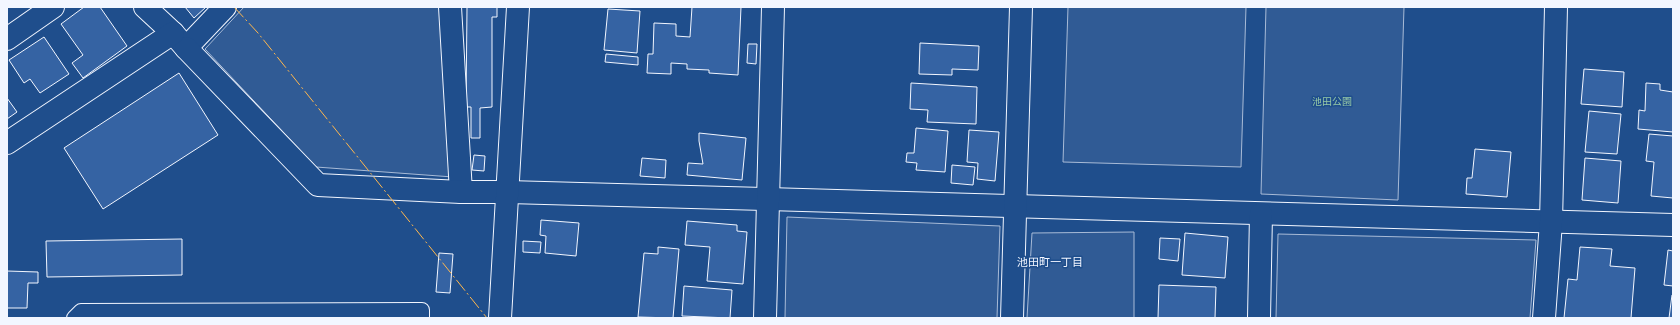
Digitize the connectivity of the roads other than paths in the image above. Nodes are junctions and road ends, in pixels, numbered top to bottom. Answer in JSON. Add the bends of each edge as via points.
{"nodes":[{"id":1,"x":53,"y":7,"type":"edge"},
{"id":2,"x":145,"y":7,"type":"edge"},
{"id":3,"x":225,"y":7,"type":"edge"},
{"id":4,"x":450,"y":7,"type":"edge"},
{"id":5,"x":518,"y":7,"type":"edge"},
{"id":6,"x":773,"y":7,"type":"edge"},
{"id":7,"x":1021,"y":7,"type":"edge"},
{"id":8,"x":1556,"y":7,"type":"edge"},
{"id":9,"x":7,"y":39,"type":"edge"},
{"id":10,"x":180,"y":40,"type":"junction"},
{"id":11,"x":7,"y":142,"type":"edge"},
{"id":12,"x":461,"y":192,"type":"junction"},
{"id":13,"x":507,"y":192,"type":"junction"},
{"id":14,"x":768,"y":199,"type":"junction"},
{"id":15,"x":1015,"y":207,"type":"junction"},
{"id":16,"x":1261,"y":214,"type":"junction"},
{"id":17,"x":1551,"y":222,"type":"junction"},
{"id":18,"x":1673,"y":225,"type":"edge"},
{"id":19,"x":74,"y":318,"type":"edge"},
{"id":20,"x":422,"y":318,"type":"edge"},
{"id":21,"x":500,"y":318,"type":"edge"},
{"id":22,"x":764,"y":318,"type":"edge"},
{"id":23,"x":1012,"y":318,"type":"edge"},
{"id":24,"x":1259,"y":318,"type":"edge"},
{"id":25,"x":1544,"y":318,"type":"edge"}],
"edges":[{"from":1,"to":9,"type":"street"},
{"from":2,"to":10,"type":"street"},
{"from":3,"to":10,"type":"street"},
{"from":4,"to":12,"type":"street"},
{"from":5,"to":13,"type":"street"},
{"from":6,"to":14,"type":"street"},
{"from":7,"to":15,"type":"street"},
{"from":8,"to":17,"type":"street"},
{"from":10,"to":11,"type":"street"},
{"from":10,"to":12,"type":"street","via":[[318,185]]},
{"from":12,"to":13,"type":"street"},
{"from":13,"to":14,"type":"street"},
{"from":13,"to":21,"type":"street"},
{"from":14,"to":15,"type":"street"},
{"from":14,"to":22,"type":"street"},
{"from":15,"to":16,"type":"street"},
{"from":15,"to":23,"type":"street"},
{"from":16,"to":17,"type":"street"},
{"from":16,"to":24,"type":"street"},
{"from":17,"to":18,"type":"street"},
{"from":17,"to":25,"type":"street"},
{"from":19,"to":20,"type":"lane","via":[[81,311],[414,310],[422,310]]}]}
